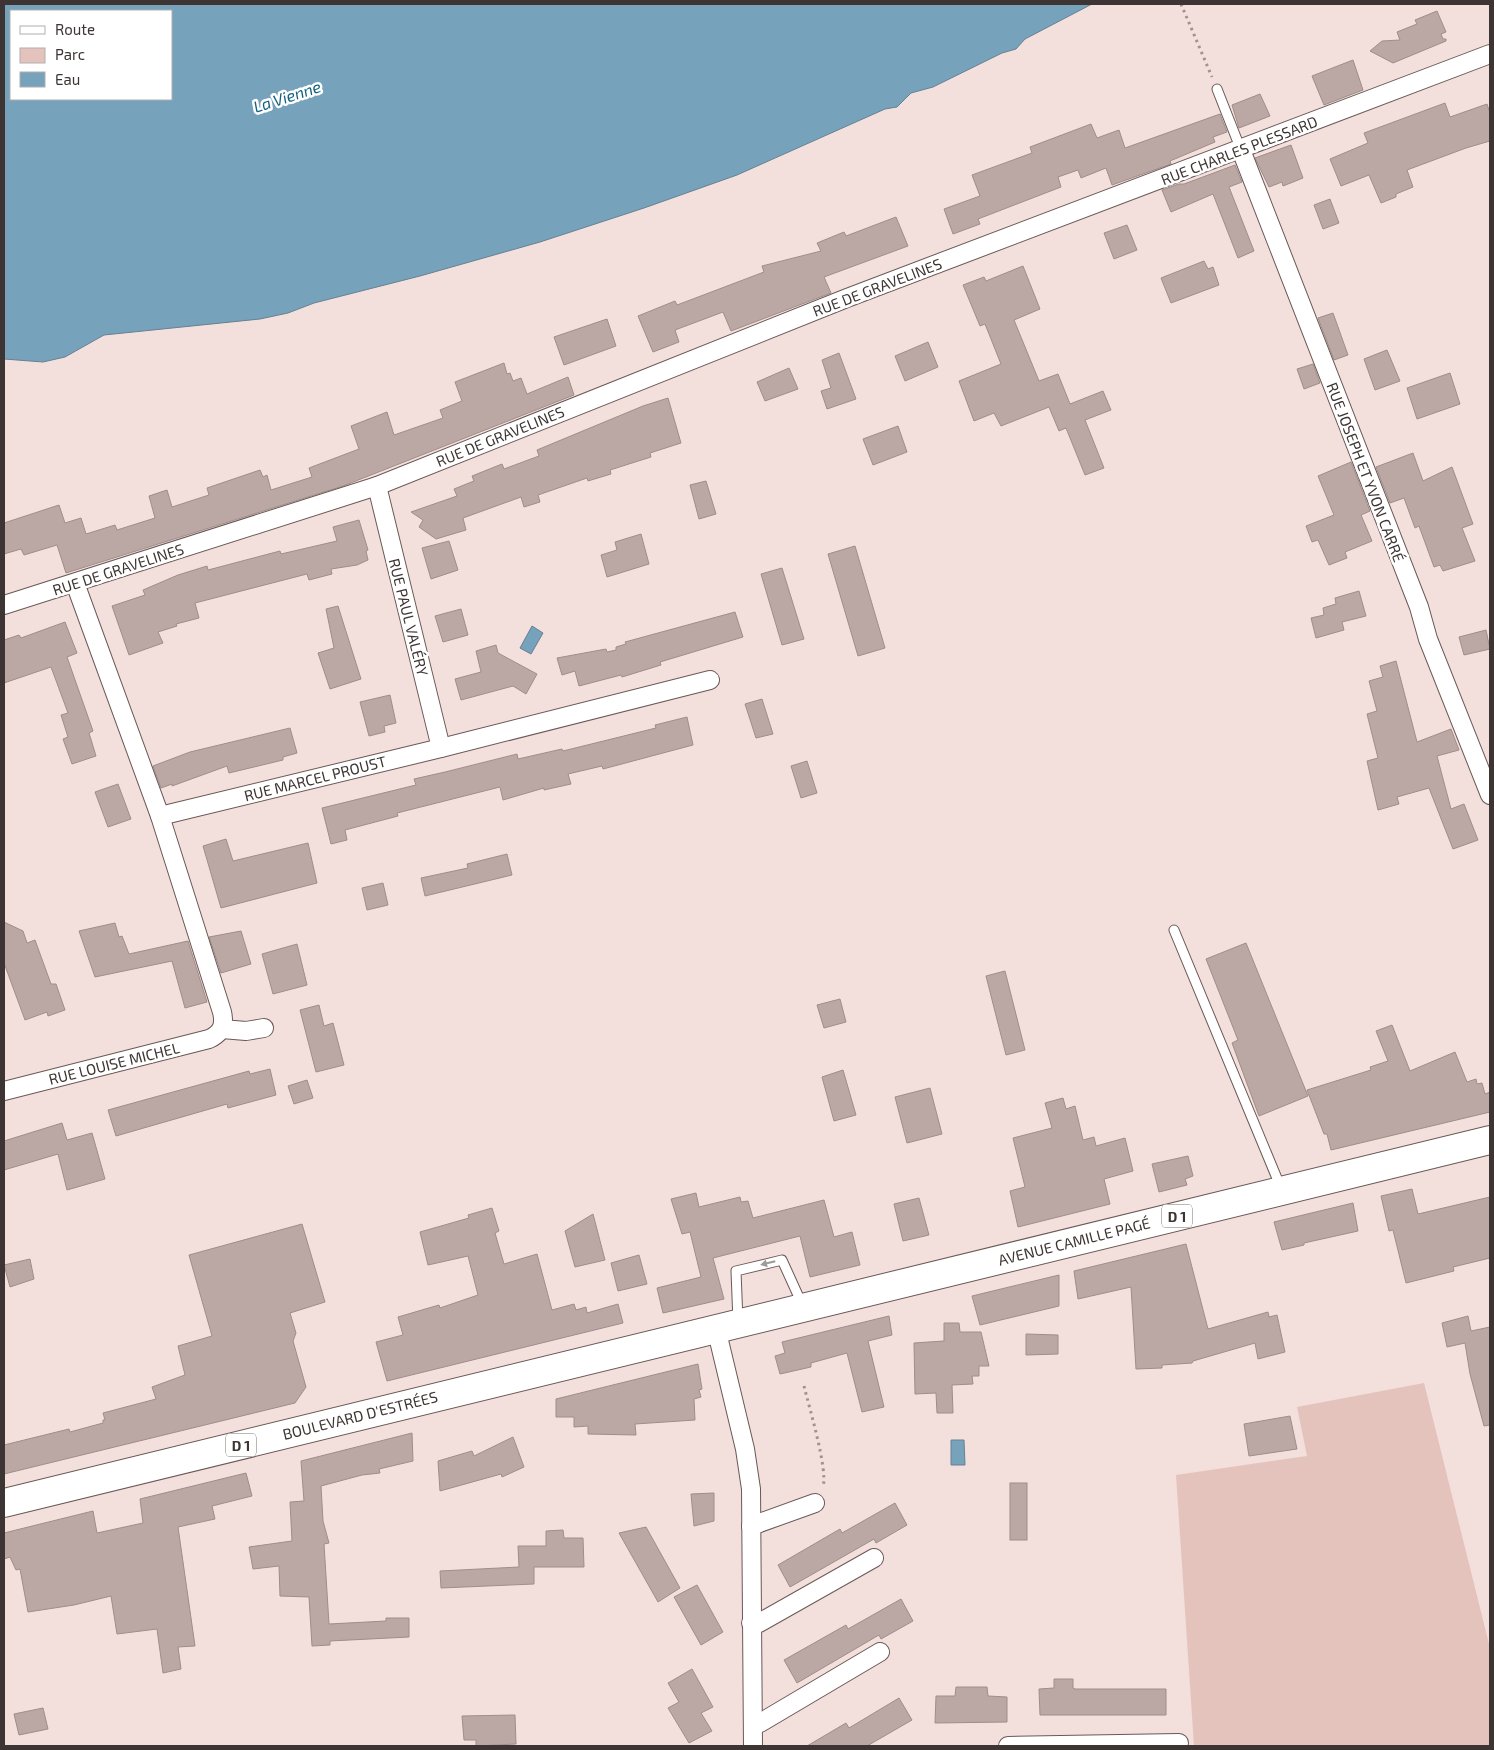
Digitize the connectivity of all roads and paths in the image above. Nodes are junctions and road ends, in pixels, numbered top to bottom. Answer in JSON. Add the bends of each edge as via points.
{"nodes":[{"id":1,"x":1182,"y":4,"type":"edge"},
{"id":2,"x":1490,"y":54,"type":"edge"},
{"id":3,"x":1217,"y":89,"type":"joint"},
{"id":4,"x":1241,"y":150,"type":"junction"},
{"id":5,"x":988,"y":245,"type":"joint"},
{"id":6,"x":377,"y":486,"type":"junction"},
{"id":7,"x":75,"y":583,"type":"junction"},
{"id":8,"x":4,"y":605,"type":"edge"},
{"id":9,"x":710,"y":680,"type":"dead end"},
{"id":10,"x":441,"y":748,"type":"junction"},
{"id":11,"x":1490,"y":795,"type":"edge"},
{"id":12,"x":160,"y":816,"type":"junction"},
{"id":13,"x":1174,"y":930,"type":"dead end"},
{"id":14,"x":264,"y":1028,"type":"dead end"},
{"id":15,"x":222,"y":1029,"type":"junction"},
{"id":16,"x":4,"y":1091,"type":"edge"},
{"id":17,"x":1490,"y":1140,"type":"edge"},
{"id":18,"x":1282,"y":1191,"type":"junction"},
{"id":19,"x":803,"y":1307,"type":"junction"},
{"id":20,"x":727,"y":1325,"type":"junction"},
{"id":21,"x":804,"y":1386,"type":"dead end"},
{"id":22,"x":4,"y":1503,"type":"edge"},
{"id":23,"x":815,"y":1503,"type":"joint"},
{"id":24,"x":751,"y":1526,"type":"junction"},
{"id":25,"x":874,"y":1558,"type":"dead end"},
{"id":26,"x":751,"y":1623,"type":"junction"},
{"id":27,"x":880,"y":1652,"type":"dead end"},
{"id":28,"x":753,"y":1725,"type":"junction"},
{"id":29,"x":1179,"y":1743,"type":"dead end"},
{"id":30,"x":753,"y":1746,"type":"edge"},
{"id":31,"x":1008,"y":1746,"type":"edge"},
{"id":32,"x":1126,"y":1746,"type":"edge"}],
"edges":[{"from":1,"to":3,"type":"path"},
{"from":2,"to":4,"type":"street","name":"RUE CHARLES PLESSARD"},
{"from":3,"to":4,"type":"lane"},
{"from":4,"to":5,"type":"street","name":"RUE CHARLES PLESSARD"},
{"from":4,"to":11,"type":"street","name":"RUE JOSEPH ET YVON CARRÉ"},
{"from":5,"to":6,"type":"street","name":"RUE DE GRAVELINES"},
{"from":6,"to":7,"type":"street","name":"RUE DE GRAVELINES"},
{"from":6,"to":10,"type":"street","name":"RUE PAUL VALÉRY"},
{"from":7,"to":8,"type":"street","name":"RUE DE GRAVELINES"},
{"from":7,"to":12,"type":"street"},
{"from":9,"to":10,"type":"street","name":"RUE MARCEL PROUST"},
{"from":10,"to":12,"type":"street","name":"RUE MARCEL PROUST"},
{"from":12,"to":15,"type":"street","via":[[222,1012]]},
{"from":13,"to":18,"type":"lane"},
{"from":14,"to":15,"type":"street","via":[[246,1031]]},
{"from":15,"to":16,"type":"street","name":"RUE LOUISE MICHEL","via":[[209,1039]]},
{"from":17,"to":18,"type":"main road","name":"AVENUE CAMILLE PAGÉ","number":"D 1"},
{"from":18,"to":19,"type":"main road","name":"AVENUE CAMILLE PAGÉ","number":"D 1"},
{"from":19,"to":20,"type":"main road","name":"AVENUE CAMILLE PAGÉ","number":"D 1"},
{"from":19,"to":20,"type":"lane","one_way":true,"via":[[782,1260],[736,1271]]},
{"from":20,"to":22,"type":"main road","name":"BOULEVARD D'ESTRÉES","number":"D 1"},
{"from":20,"to":24,"type":"street","via":[[751,1489]]},
{"from":21,"to":23,"type":"path","via":[[823,1467],[824,1482]]},
{"from":23,"to":24,"type":"street"},
{"from":24,"to":26,"type":"street"},
{"from":25,"to":26,"type":"street","via":[[759,1623]]},
{"from":26,"to":28,"type":"street"},
{"from":27,"to":28,"type":"street"},
{"from":28,"to":30,"type":"street"},
{"from":29,"to":32,"type":"street"},
{"from":31,"to":32,"type":"street"}]}
